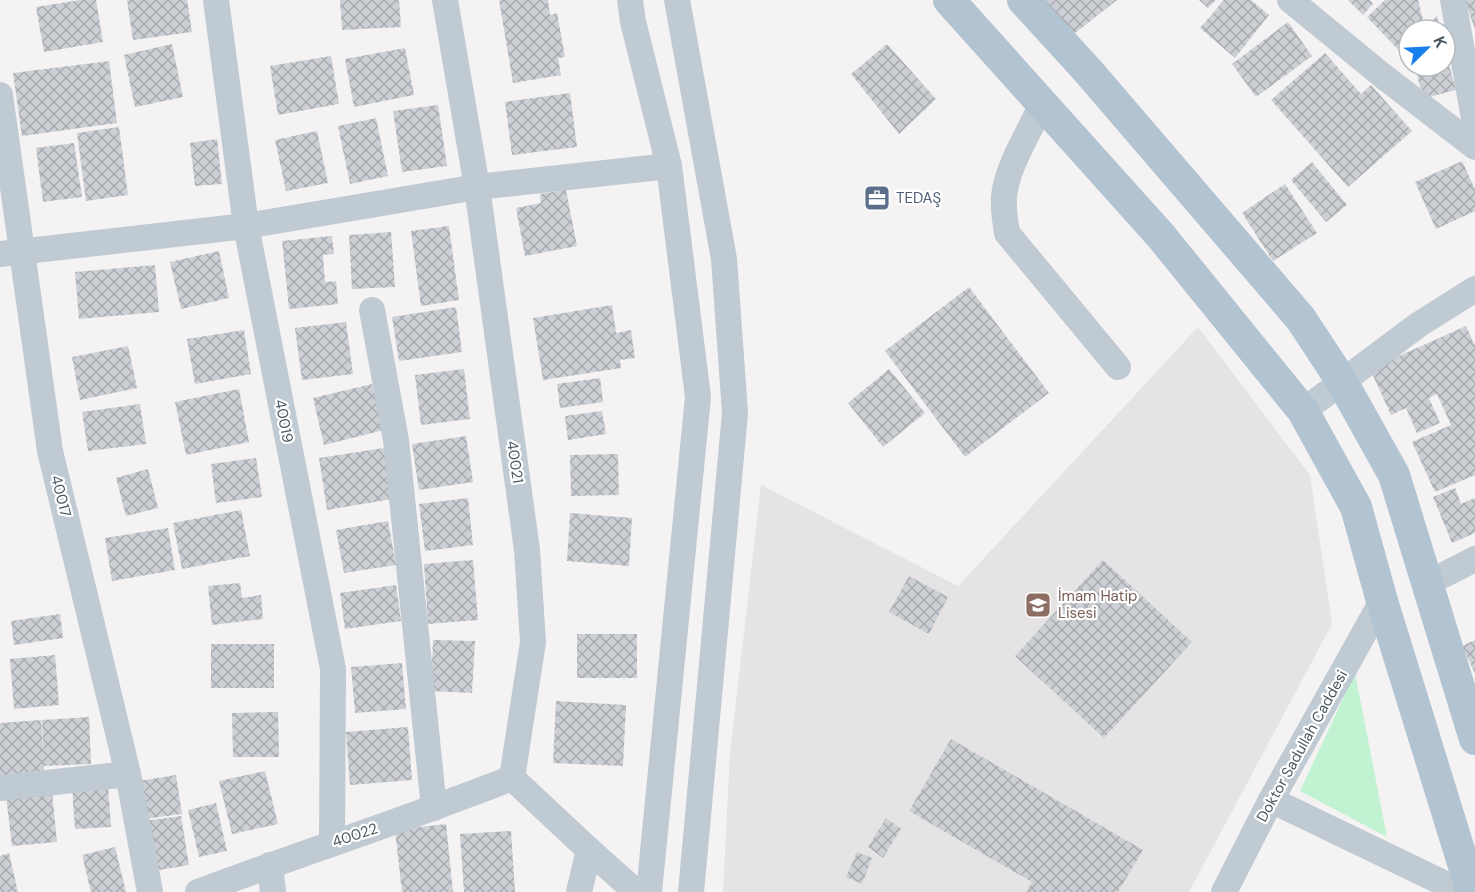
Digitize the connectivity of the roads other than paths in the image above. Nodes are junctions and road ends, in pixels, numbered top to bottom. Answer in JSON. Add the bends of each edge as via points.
{"nodes":[{"id":1,"x":216,"y":0,"type":"edge"},
{"id":2,"x":445,"y":0,"type":"edge"},
{"id":3,"x":630,"y":0,"type":"edge"},
{"id":4,"x":677,"y":0,"type":"edge"},
{"id":5,"x":949,"y":0,"type":"edge"},
{"id":6,"x":1023,"y":0,"type":"edge"},
{"id":7,"x":1290,"y":0,"type":"edge"},
{"id":8,"x":1453,"y":0,"type":"edge"},
{"id":9,"x":0,"y":95,"type":"edge"},
{"id":10,"x":1042,"y":104,"type":"junction"},
{"id":11,"x":1475,"y":124,"type":"edge"},
{"id":12,"x":1475,"y":147,"type":"edge"},
{"id":13,"x":669,"y":166,"type":"junction"},
{"id":14,"x":477,"y":187,"type":"junction"},
{"id":15,"x":246,"y":225,"type":"junction"},
{"id":16,"x":11,"y":252,"type":"edge"},
{"id":17,"x":1475,"y":289,"type":"edge"},
{"id":18,"x":372,"y":310,"type":"dead end"},
{"id":19,"x":1118,"y":367,"type":"dead end"},
{"id":20,"x":1341,"y":380,"type":"junction"},
{"id":21,"x":1303,"y":411,"type":"junction"},
{"id":22,"x":1475,"y":559,"type":"edge"},
{"id":23,"x":1428,"y":583,"type":"junction"},
{"id":24,"x":1382,"y":601,"type":"junction"},
{"id":25,"x":1475,"y":739,"type":"edge"},
{"id":26,"x":128,"y":774,"type":"junction"},
{"id":27,"x":512,"y":778,"type":"junction"},
{"id":28,"x":0,"y":788,"type":"edge"},
{"id":29,"x":1271,"y":800,"type":"junction"},
{"id":30,"x":434,"y":808,"type":"junction"},
{"id":31,"x":332,"y":843,"type":"junction"},
{"id":32,"x":589,"y":850,"type":"junction"},
{"id":33,"x":270,"y":866,"type":"junction"},
{"id":34,"x":150,"y":892,"type":"edge"},
{"id":35,"x":198,"y":892,"type":"edge"},
{"id":36,"x":273,"y":892,"type":"edge"},
{"id":37,"x":579,"y":892,"type":"edge"},
{"id":38,"x":636,"y":892,"type":"edge"},
{"id":39,"x":650,"y":892,"type":"edge"},
{"id":40,"x":691,"y":892,"type":"edge"},
{"id":41,"x":1224,"y":892,"type":"edge"},
{"id":42,"x":1462,"y":892,"type":"edge"},
{"id":43,"x":1472,"y":892,"type":"edge"}],
"edges":[{"from":1,"to":15,"type":"street","name":"40019"},
{"from":2,"to":14,"type":"street","name":"40021"},
{"from":3,"to":13,"type":"street"},
{"from":4,"to":40,"type":"street","via":[[724,259],[735,413]]},
{"from":5,"to":10,"type":"main road"},
{"from":6,"to":20,"type":"main road","via":[[1301,319]]},
{"from":7,"to":12,"type":"street"},
{"from":8,"to":11,"type":"street"},
{"from":9,"to":16,"type":"street","name":"40017"},
{"from":10,"to":19,"type":"street","via":[[1004,194],[1007,233]]},
{"from":10,"to":21,"type":"main road","via":[[1161,236]]},
{"from":13,"to":14,"type":"street"},
{"from":13,"to":39,"type":"street","via":[[698,397]]},
{"from":14,"to":15,"type":"street"},
{"from":14,"to":27,"type":"street","name":"40021","via":[[526,550],[533,642]]},
{"from":15,"to":16,"type":"street"},
{"from":15,"to":31,"type":"street","name":"40019","via":[[333,669]]},
{"from":16,"to":26,"type":"street","name":"40017","via":[[50,451]]},
{"from":17,"to":20,"type":"street"},
{"from":18,"to":30,"type":"street","via":[[396,440]]},
{"from":20,"to":21,"type":"street"},
{"from":20,"to":23,"type":"main road","via":[[1394,474]]},
{"from":21,"to":24,"type":"main road","via":[[1356,507]]},
{"from":22,"to":23,"type":"street"},
{"from":23,"to":25,"type":"main road"},
{"from":24,"to":29,"type":"street","name":"Doktor Sadullah Caddesi"},
{"from":24,"to":43,"type":"main road"},
{"from":26,"to":28,"type":"street"},
{"from":26,"to":34,"type":"street","name":"40017"},
{"from":27,"to":30,"type":"street","name":"40022"},
{"from":27,"to":32,"type":"street"},
{"from":29,"to":41,"type":"street","name":"Doktor Sadullah Caddesi"},
{"from":29,"to":42,"type":"street"},
{"from":30,"to":31,"type":"street","name":"40022"},
{"from":31,"to":33,"type":"street","name":"40022"},
{"from":32,"to":37,"type":"street"},
{"from":32,"to":38,"type":"street"},
{"from":33,"to":35,"type":"street","name":"40022"},
{"from":33,"to":36,"type":"street"}]}
